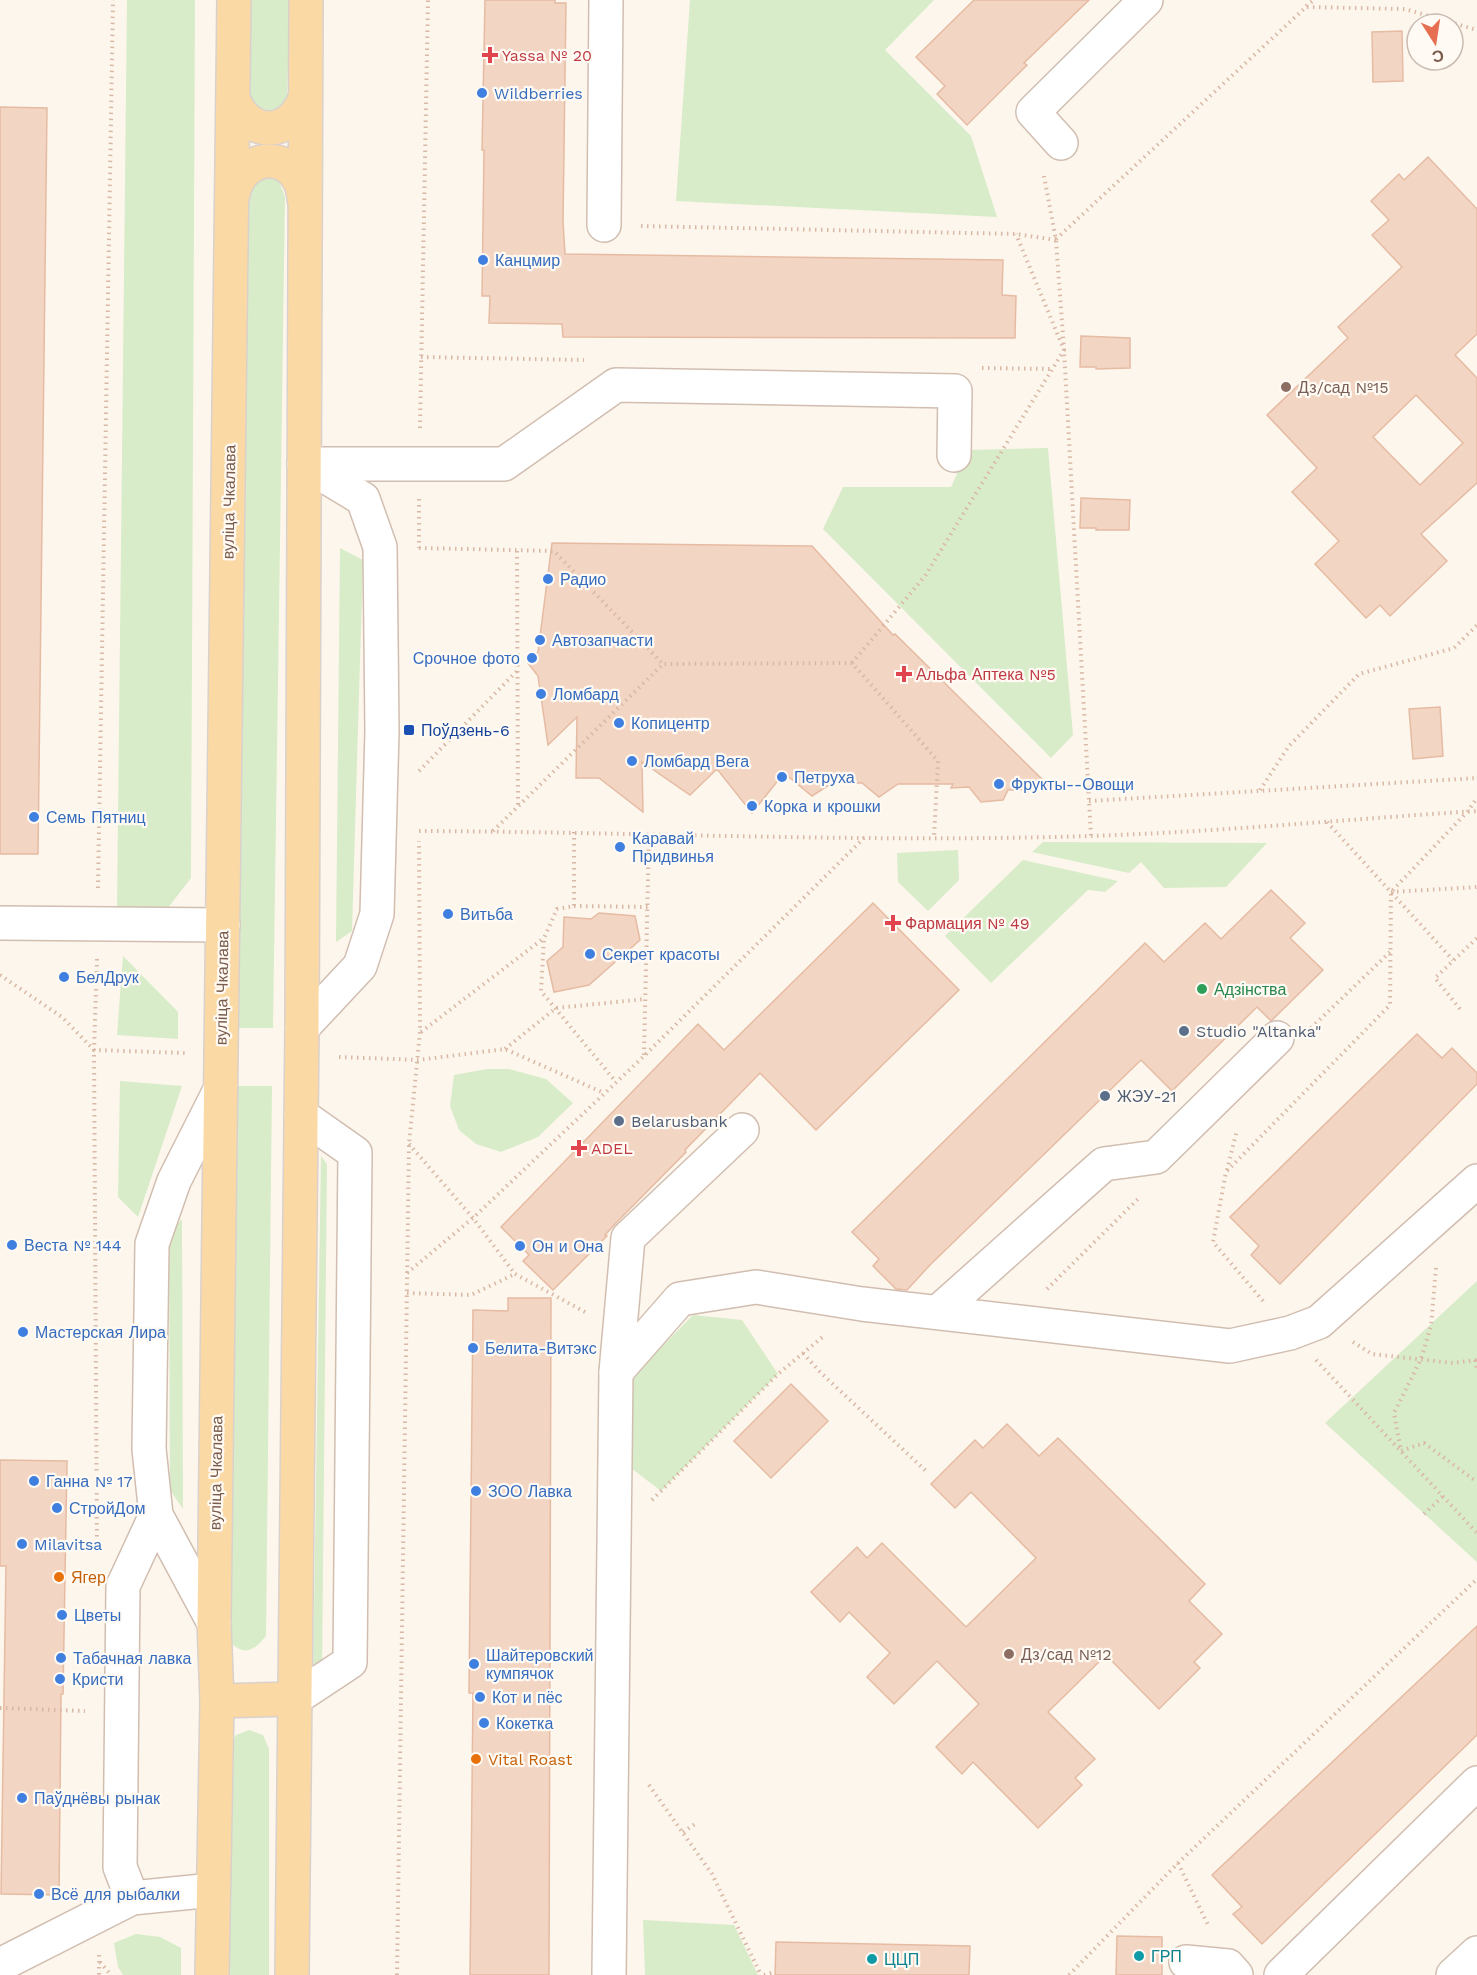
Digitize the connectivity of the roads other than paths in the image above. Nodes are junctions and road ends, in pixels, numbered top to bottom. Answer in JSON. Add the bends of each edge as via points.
{"nodes":[{"id":1,"x":234,"y":0,"type":"edge"},
{"id":2,"x":306,"y":0,"type":"edge"},
{"id":3,"x":606,"y":0,"type":"edge"},
{"id":4,"x":1146,"y":0,"type":"edge"},
{"id":5,"x":233,"y":98,"type":"junction"},
{"id":6,"x":305,"y":98,"type":"junction"},
{"id":7,"x":1061,"y":143,"type":"dead end"},
{"id":8,"x":232,"y":199,"type":"junction"},
{"id":9,"x":304,"y":200,"type":"junction"},
{"id":10,"x":604,"y":225,"type":"road end"},
{"id":11,"x":954,"y":455,"type":"dead end"},
{"id":12,"x":304,"y":464,"type":"junction"},
{"id":13,"x":0,"y":923,"type":"edge"},
{"id":14,"x":224,"y":925,"type":"junction"},
{"id":15,"x":303,"y":1028,"type":"junction"},
{"id":16,"x":1277,"y":1038,"type":"dead end"},
{"id":17,"x":220,"y":1090,"type":"junction"},
{"id":18,"x":301,"y":1115,"type":"junction"},
{"id":19,"x":742,"y":1130,"type":"dead end"},
{"id":20,"x":1477,"y":1181,"type":"edge"},
{"id":21,"x":938,"y":1312,"type":"junction"},
{"id":22,"x":616,"y":1372,"type":"junction"},
{"id":23,"x":156,"y":1515,"type":"junction"},
{"id":24,"x":214,"y":1623,"type":"junction"},
{"id":25,"x":294,"y":1699,"type":"junction"},
{"id":26,"x":217,"y":1701,"type":"junction"},
{"id":27,"x":1477,"y":1783,"type":"edge"},
{"id":28,"x":213,"y":1890,"type":"junction"},
{"id":29,"x":132,"y":1898,"type":"junction"},
{"id":30,"x":1477,"y":1953,"type":"edge"},
{"id":31,"x":1186,"y":1962,"type":"dead end"},
{"id":32,"x":0,"y":1965,"type":"edge"},
{"id":33,"x":1232,"y":1970,"type":"edge"},
{"id":34,"x":212,"y":1975,"type":"edge"},
{"id":35,"x":292,"y":1975,"type":"edge"},
{"id":36,"x":609,"y":1975,"type":"edge"},
{"id":37,"x":1281,"y":1975,"type":"edge"},
{"id":38,"x":1453,"y":1975,"type":"edge"}],
"edges":[{"from":1,"to":5,"type":"main road","name":"вуліца Чкалава"},
{"from":2,"to":6,"type":"main road"},
{"from":3,"to":10,"type":"lane"},
{"from":4,"to":7,"type":"lane","via":[[1033,112]]},
{"from":5,"to":6,"type":"main road","via":[[245,119],[266,128],[291,121]]},
{"from":5,"to":8,"type":"main road","name":"вуліца Чкалава"},
{"from":6,"to":9,"type":"main road"},
{"from":8,"to":9,"type":"main road","via":[[234,185],[242,173],[253,164],[267,161],[279,162],[299,177]]},
{"from":8,"to":14,"type":"main road","name":"вуліца Чкалава"},
{"from":9,"to":12,"type":"main road"},
{"from":11,"to":12,"type":"lane","via":[[955,391],[616,385],[504,464]]},
{"from":12,"to":15,"type":"main road"},
{"from":12,"to":15,"type":"lane","via":[[363,499],[380,547],[382,731],[377,914],[360,966]]},
{"from":13,"to":14,"type":"lane"},
{"from":14,"to":17,"type":"main road","name":"вуліца Чкалава"},
{"from":15,"to":18,"type":"main road"},
{"from":16,"to":21,"type":"lane","via":[[1156,1157],[1104,1164]]},
{"from":17,"to":23,"type":"lane","via":[[174,1181],[152,1244],[149,1449]]},
{"from":17,"to":24,"type":"main road","name":"вуліца Чкалава"},
{"from":18,"to":25,"type":"main road"},
{"from":18,"to":25,"type":"lane","via":[[355,1153],[351,1580],[350,1662]]},
{"from":19,"to":22,"type":"lane","via":[[628,1238]]},
{"from":20,"to":21,"type":"lane","via":[[1305,1327],[1230,1346]]},
{"from":21,"to":22,"type":"lane","via":[[756,1287],[680,1299]]},
{"from":22,"to":36,"type":"lane"},
{"from":23,"to":24,"type":"lane"},
{"from":23,"to":29,"type":"lane","via":[[123,1586],[120,1867]]},
{"from":24,"to":26,"type":"main road","name":"вуліца Чкалава"},
{"from":25,"to":26,"type":"main road"},
{"from":25,"to":35,"type":"main road"},
{"from":26,"to":28,"type":"main road","name":"вуліца Чкалава"},
{"from":27,"to":37,"type":"lane"},
{"from":28,"to":29,"type":"lane"},
{"from":28,"to":34,"type":"main road","name":"вуліца Чкалава"},
{"from":29,"to":32,"type":"lane"},
{"from":30,"to":38,"type":"lane"},
{"from":31,"to":33,"type":"lane"}]}
